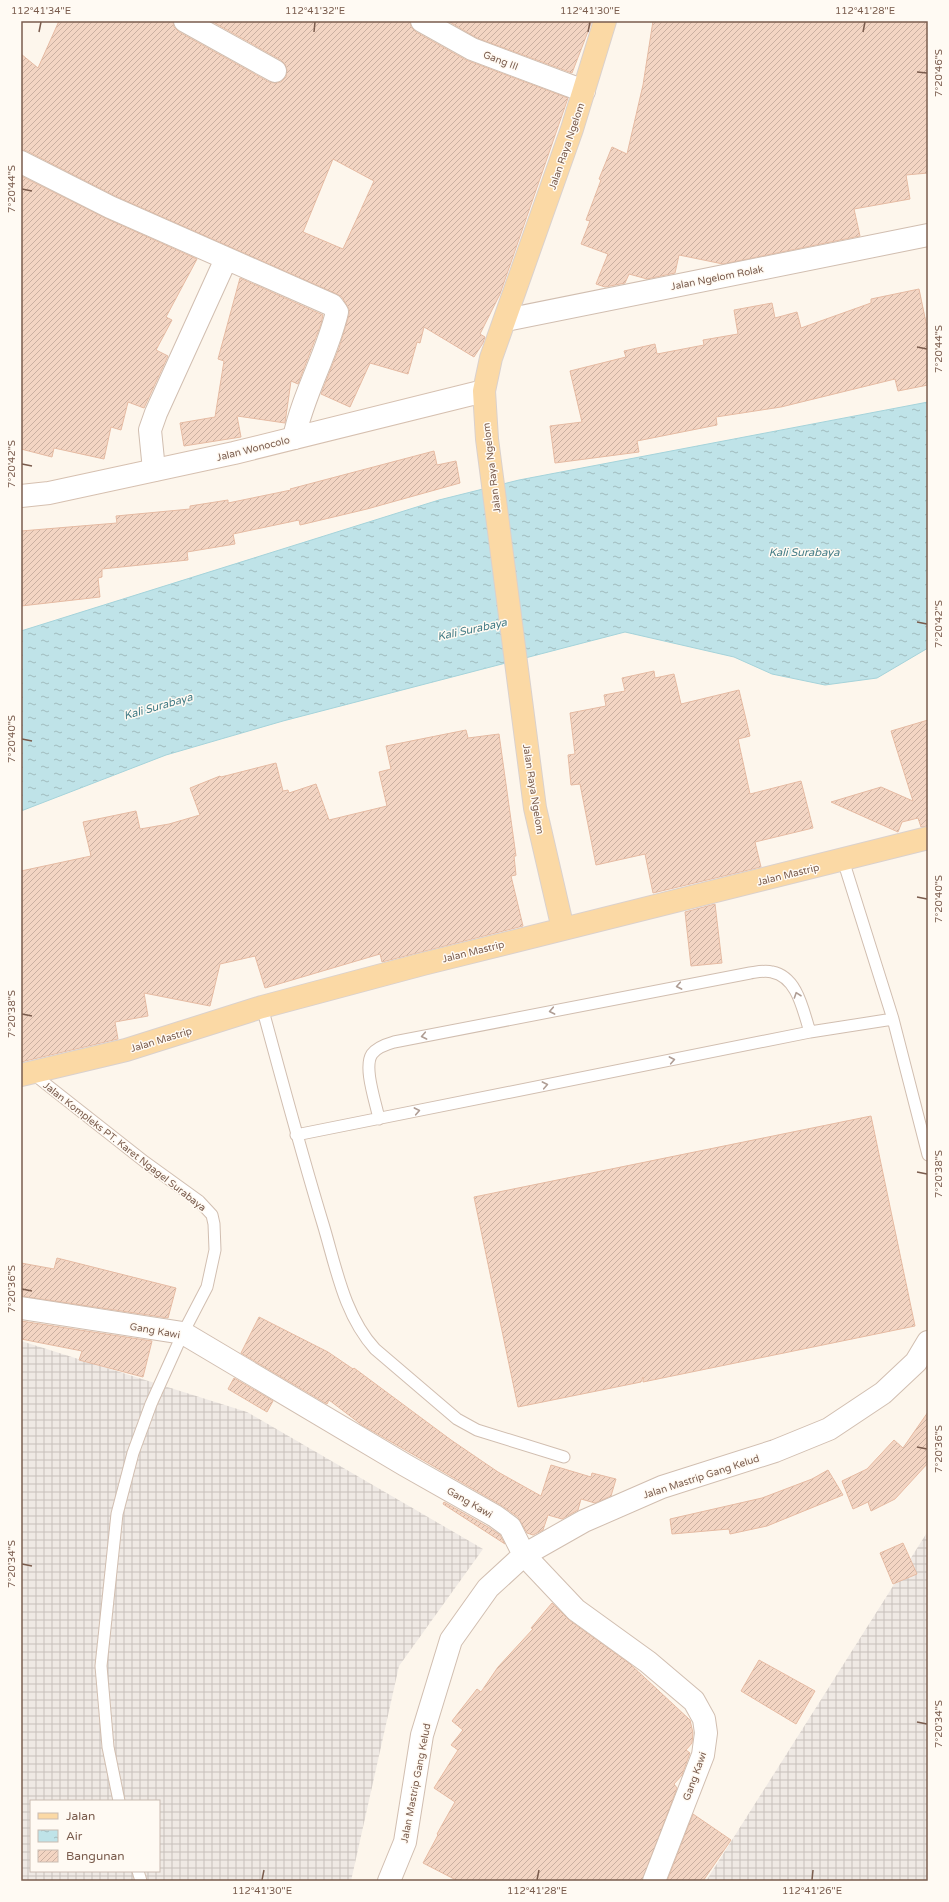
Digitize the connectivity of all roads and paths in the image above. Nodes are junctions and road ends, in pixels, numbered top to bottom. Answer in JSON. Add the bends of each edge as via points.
{"nodes":[{"id":1,"x":185,"y":21,"type":"edge"},
{"id":2,"x":422,"y":21,"type":"edge"},
{"id":3,"x":605,"y":21,"type":"edge"},
{"id":4,"x":275,"y":71,"type":"dead end"},
{"id":5,"x":584,"y":91,"type":"junction"},
{"id":6,"x":22,"y":166,"type":"edge"},
{"id":7,"x":928,"y":235,"type":"edge"},
{"id":8,"x":226,"y":259,"type":"junction"},
{"id":9,"x":506,"y":320,"type":"junction"},
{"id":10,"x":484,"y":391,"type":"junction"},
{"id":11,"x":294,"y":438,"type":"junction"},
{"id":12,"x":154,"y":470,"type":"junction"},
{"id":13,"x":21,"y":496,"type":"edge"},
{"id":14,"x":928,"y":838,"type":"edge"},
{"id":15,"x":843,"y":860,"type":"junction"},
{"id":16,"x":563,"y":929,"type":"junction"},
{"id":17,"x":262,"y":1007,"type":"junction"},
{"id":18,"x":893,"y":1019,"type":"junction"},
{"id":19,"x":810,"y":1032,"type":"junction"},
{"id":20,"x":26,"y":1074,"type":"edge"},
{"id":21,"x":379,"y":1119,"type":"junction"},
{"id":22,"x":296,"y":1135,"type":"junction"},
{"id":23,"x":928,"y":1155,"type":"edge"},
{"id":24,"x":21,"y":1308,"type":"edge"},
{"id":25,"x":183,"y":1333,"type":"junction"},
{"id":26,"x":928,"y":1342,"type":"edge"},
{"id":27,"x":564,"y":1457,"type":"dead end"},
{"id":28,"x":524,"y":1555,"type":"junction"},
{"id":29,"x":119,"y":1800,"type":"edge"},
{"id":30,"x":389,"y":1881,"type":"edge"},
{"id":31,"x":654,"y":1881,"type":"edge"}],
"edges":[{"from":1,"to":4,"type":"street"},
{"from":2,"to":5,"type":"street","name":"Gang III","via":[[472,49]]},
{"from":3,"to":5,"type":"main road","name":"Jalan Raya Ngelom"},
{"from":5,"to":9,"type":"main road","name":"Jalan Raya Ngelom"},
{"from":6,"to":8,"type":"street"},
{"from":7,"to":9,"type":"street","name":"Jalan Ngelom Rolak"},
{"from":8,"to":11,"type":"street","via":[[332,305],[338,312],[305,396]]},
{"from":8,"to":12,"type":"street","via":[[150,430]]},
{"from":9,"to":10,"type":"main road","name":"Jalan Raya Ngelom","via":[[491,358]]},
{"from":10,"to":11,"type":"street","name":"Jalan Wonocolo"},
{"from":10,"to":16,"type":"main road","name":"Jalan Raya Ngelom","via":[[487,439],[535,808]]},
{"from":11,"to":12,"type":"street","name":"Jalan Wonocolo"},
{"from":12,"to":13,"type":"street","name":"Jalan Wonocolo"},
{"from":14,"to":15,"type":"main road","name":"Jalan Mastrip"},
{"from":15,"to":16,"type":"main road","name":"Jalan Mastrip"},
{"from":15,"to":18,"type":"lane"},
{"from":16,"to":17,"type":"main road","name":"Jalan Mastrip"},
{"from":17,"to":20,"type":"main road","name":"Jalan Mastrip","via":[[126,1050]]},
{"from":17,"to":22,"type":"lane"},
{"from":18,"to":19,"type":"lane"},
{"from":18,"to":23,"type":"lane"},
{"from":21,"to":19,"type":"lane","one_way":true},
{"from":19,"to":21,"type":"lane","one_way":true,"via":[[795,988],[784,977],[771,971],[394,1042],[380,1047],[372,1054],[368,1065]]},
{"from":20,"to":25,"type":"lane","name":"Jalan Kompleks PT. Karet Ngagel Surabaya","via":[[199,1201],[212,1215],[215,1235],[214,1261],[207,1287]]},
{"from":21,"to":22,"type":"lane"},
{"from":22,"to":27,"type":"lane","via":[[347,1305],[364,1336],[375,1349],[457,1419],[477,1430]]},
{"from":24,"to":25,"type":"street","name":"Gang Kawi"},
{"from":25,"to":28,"type":"street","name":"Gang Kawi","via":[[495,1516],[510,1527]]},
{"from":25,"to":29,"type":"lane","name":"Jalan Kompleks PT. Karet Ngagel Surabaya","via":[[151,1404],[133,1453],[116,1514],[101,1666],[108,1747]]},
{"from":26,"to":28,"type":"street","name":"Jalan Mastrip Gang Kelud","via":[[916,1362],[883,1393],[828,1429],[775,1451],[662,1487],[584,1521]]},
{"from":28,"to":30,"type":"street","name":"Jalan Mastrip Gang Kelud","via":[[488,1588],[451,1640],[422,1735],[405,1842]]},
{"from":28,"to":31,"type":"street","name":"Gang Kawi","via":[[576,1610],[648,1662],[694,1701],[704,1719],[706,1733],[703,1755]]}]}
